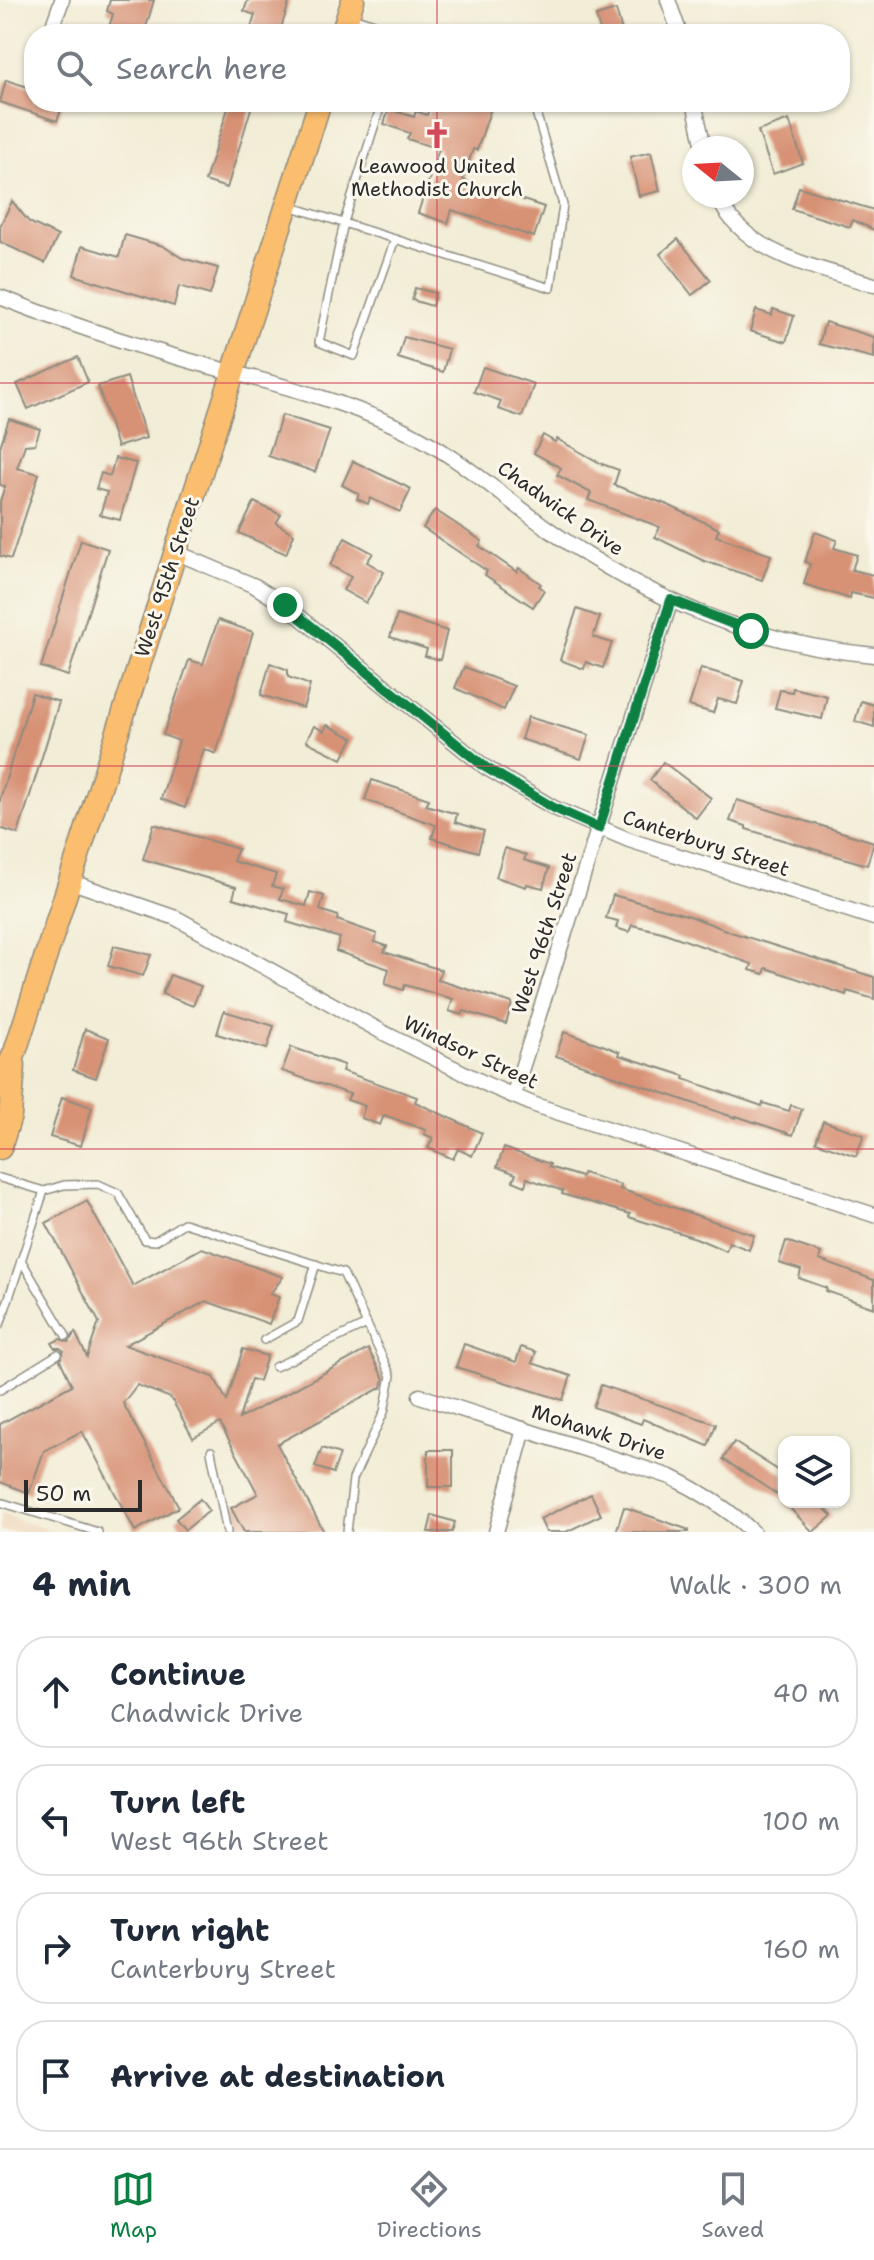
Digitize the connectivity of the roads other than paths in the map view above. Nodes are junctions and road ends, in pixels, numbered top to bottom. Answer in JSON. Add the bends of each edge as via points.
{"nodes":[{"id":1,"x":62,"y":0,"type":"edge"},
{"id":2,"x":668,"y":0,"type":"edge"},
{"id":3,"x":348,"y":17,"type":"edge"},
{"id":4,"x":53,"y":24,"type":"edge"},
{"id":5,"x":371,"y":24,"type":"edge"},
{"id":6,"x":676,"y":24,"type":"edge"},
{"id":7,"x":317,"y":112,"type":"edge"},
{"id":8,"x":379,"y":112,"type":"edge"},
{"id":9,"x":536,"y":112,"type":"edge"},
{"id":10,"x":696,"y":112,"type":"edge"},
{"id":11,"x":701,"y":136,"type":"edge"},
{"id":12,"x":287,"y":205,"type":"junction"},
{"id":13,"x":725,"y":208,"type":"edge"},
{"id":14,"x":344,"y":222,"type":"junction"},
{"id":15,"x":395,"y":239,"type":"junction"},
{"id":16,"x":874,"y":285,"type":"edge"},
{"id":17,"x":0,"y":297,"type":"edge"},
{"id":18,"x":232,"y":373,"type":"junction"},
{"id":19,"x":175,"y":552,"type":"junction"},
{"id":20,"x":671,"y":600,"type":"junction"},
{"id":21,"x":874,"y":655,"type":"edge"},
{"id":22,"x":599,"y":828,"type":"junction"},
{"id":23,"x":69,"y":881,"type":"junction"},
{"id":24,"x":874,"y":918,"type":"edge"},
{"id":25,"x":8,"y":1050,"type":"edge"},
{"id":26,"x":0,"y":1085,"type":"edge"},
{"id":27,"x":513,"y":1096,"type":"junction"},
{"id":28,"x":0,"y":1148,"type":"edge"},
{"id":29,"x":0,"y":1178,"type":"edge"},
{"id":30,"x":44,"y":1191,"type":"junction"},
{"id":31,"x":874,"y":1215,"type":"edge"},
{"id":32,"x":21,"y":1260,"type":"junction"},
{"id":33,"x":316,"y":1264,"type":"junction"},
{"id":34,"x":367,"y":1324,"type":"junction"},
{"id":35,"x":0,"y":1325,"type":"edge"},
{"id":36,"x":66,"y":1336,"type":"dead end"},
{"id":37,"x":264,"y":1340,"type":"dead end"},
{"id":38,"x":58,"y":1354,"type":"dead end"},
{"id":39,"x":275,"y":1367,"type":"dead end"},
{"id":40,"x":0,"y":1390,"type":"edge"},
{"id":41,"x":420,"y":1396,"type":"dead end"},
{"id":42,"x":524,"y":1429,"type":"junction"},
{"id":43,"x":211,"y":1451,"type":"dead end"},
{"id":44,"x":0,"y":1502,"type":"edge"},
{"id":45,"x":98,"y":1532,"type":"edge"},
{"id":46,"x":227,"y":1532,"type":"edge"},
{"id":47,"x":347,"y":1532,"type":"edge"},
{"id":48,"x":496,"y":1532,"type":"edge"},
{"id":49,"x":753,"y":1532,"type":"edge"}],
"edges":[{"from":1,"to":4,"type":"street"},
{"from":2,"to":6,"type":"street"},
{"from":3,"to":5,"type":"lane"},
{"from":7,"to":12,"type":"main road","name":"West 95th Street"},
{"from":8,"to":14,"type":"lane"},
{"from":9,"to":15,"type":"lane","via":[[563,205],[551,288]]},
{"from":10,"to":11,"type":"street"},
{"from":12,"to":14,"type":"lane"},
{"from":12,"to":18,"type":"main road","name":"West 95th Street"},
{"from":13,"to":16,"type":"street","via":[[759,245]]},
{"from":14,"to":15,"type":"lane"},
{"from":14,"to":15,"type":"lane","via":[[319,342],[354,356]]},
{"from":17,"to":18,"type":"street","name":"Chadwick Drive"},
{"from":18,"to":19,"type":"main road","name":"West 95th Street"},
{"from":18,"to":20,"type":"street","name":"Chadwick Drive","via":[[300,389],[399,427],[463,464],[587,555]]},
{"from":19,"to":22,"type":"street","name":"Canterbury Street","via":[[255,586],[285,605],[485,767]]},
{"from":19,"to":23,"type":"main road","name":"West 95th Street"},
{"from":20,"to":21,"type":"street","name":"Chadwick Drive","via":[[775,638]]},
{"from":20,"to":22,"type":"street","name":"West 96th Street"},
{"from":22,"to":24,"type":"street","name":"Canterbury Street"},
{"from":22,"to":27,"type":"street","name":"West 96th Street"},
{"from":23,"to":25,"type":"main road","name":"West 95th Street"},
{"from":23,"to":27,"type":"street","name":"Windsor Street","via":[[176,918],[384,1033]]},
{"from":25,"to":26,"type":"main road","name":"West 95th Street"},
{"from":25,"to":28,"type":"main road","name":"West 95th Street","via":[[10,1116]]},
{"from":27,"to":31,"type":"street","name":"Windsor Street"},
{"from":29,"to":30,"type":"lane"},
{"from":30,"to":32,"type":"lane"},
{"from":30,"to":33,"type":"lane","via":[[98,1184],[118,1193],[145,1240],[155,1241],[184,1223]]},
{"from":32,"to":35,"type":"lane"},
{"from":32,"to":36,"type":"lane"},
{"from":33,"to":34,"type":"lane","via":[[343,1273]]},
{"from":33,"to":37,"type":"lane","via":[[298,1321]]},
{"from":34,"to":39,"type":"lane"},
{"from":34,"to":47,"type":"lane","via":[[391,1376],[384,1412],[353,1479]]},
{"from":38,"to":40,"type":"lane"},
{"from":41,"to":42,"type":"street","name":"Mohawk Drive"},
{"from":42,"to":48,"type":"street"},
{"from":42,"to":49,"type":"street","name":"Mohawk Drive","via":[[671,1477],[705,1494]]},
{"from":43,"to":46,"type":"lane"},
{"from":44,"to":45,"type":"lane"}]}
